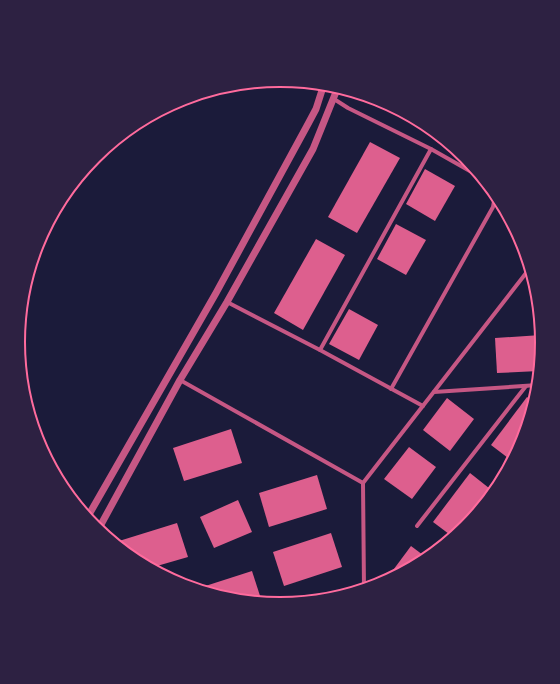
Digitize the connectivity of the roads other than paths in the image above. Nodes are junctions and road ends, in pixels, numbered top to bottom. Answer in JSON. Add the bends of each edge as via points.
{"nodes":[{"id":1,"x":322,"y":91,"type":"edge"},
{"id":2,"x":336,"y":93,"type":"edge"},
{"id":3,"x":334,"y":99,"type":"junction"},
{"id":4,"x":431,"y":149,"type":"junction"},
{"id":5,"x":468,"y":170,"type":"edge"},
{"id":6,"x":494,"y":203,"type":"edge"},
{"id":7,"x":525,"y":274,"type":"edge"},
{"id":8,"x":226,"y":302,"type":"junction"},
{"id":9,"x":320,"y":350,"type":"junction"},
{"id":10,"x":180,"y":380,"type":"junction"},
{"id":11,"x":526,"y":386,"type":"junction"},
{"id":12,"x":531,"y":386,"type":"edge"},
{"id":13,"x":391,"y":388,"type":"junction"},
{"id":14,"x":434,"y":392,"type":"junction"},
{"id":15,"x":423,"y":406,"type":"junction"},
{"id":16,"x":363,"y":483,"type":"junction"},
{"id":17,"x":90,"y":512,"type":"edge"},
{"id":18,"x":102,"y":524,"type":"edge"},
{"id":19,"x":417,"y":526,"type":"dead end"},
{"id":20,"x":364,"y":582,"type":"edge"}],
"edges":[{"from":1,"to":17,"type":"street","via":[[316,109],[220,287]]},
{"from":2,"to":3,"type":"street"},
{"from":3,"to":4,"type":"street"},
{"from":3,"to":8,"type":"street","via":[[313,149]]},
{"from":4,"to":5,"type":"street"},
{"from":4,"to":9,"type":"street"},
{"from":6,"to":13,"type":"street"},
{"from":7,"to":14,"type":"street"},
{"from":8,"to":9,"type":"street"},
{"from":8,"to":10,"type":"street"},
{"from":9,"to":13,"type":"street"},
{"from":10,"to":16,"type":"street"},
{"from":10,"to":18,"type":"street"},
{"from":11,"to":12,"type":"street"},
{"from":11,"to":14,"type":"street"},
{"from":11,"to":19,"type":"street"},
{"from":13,"to":15,"type":"street"},
{"from":14,"to":15,"type":"street"},
{"from":15,"to":16,"type":"street"},
{"from":16,"to":20,"type":"street"}]}
